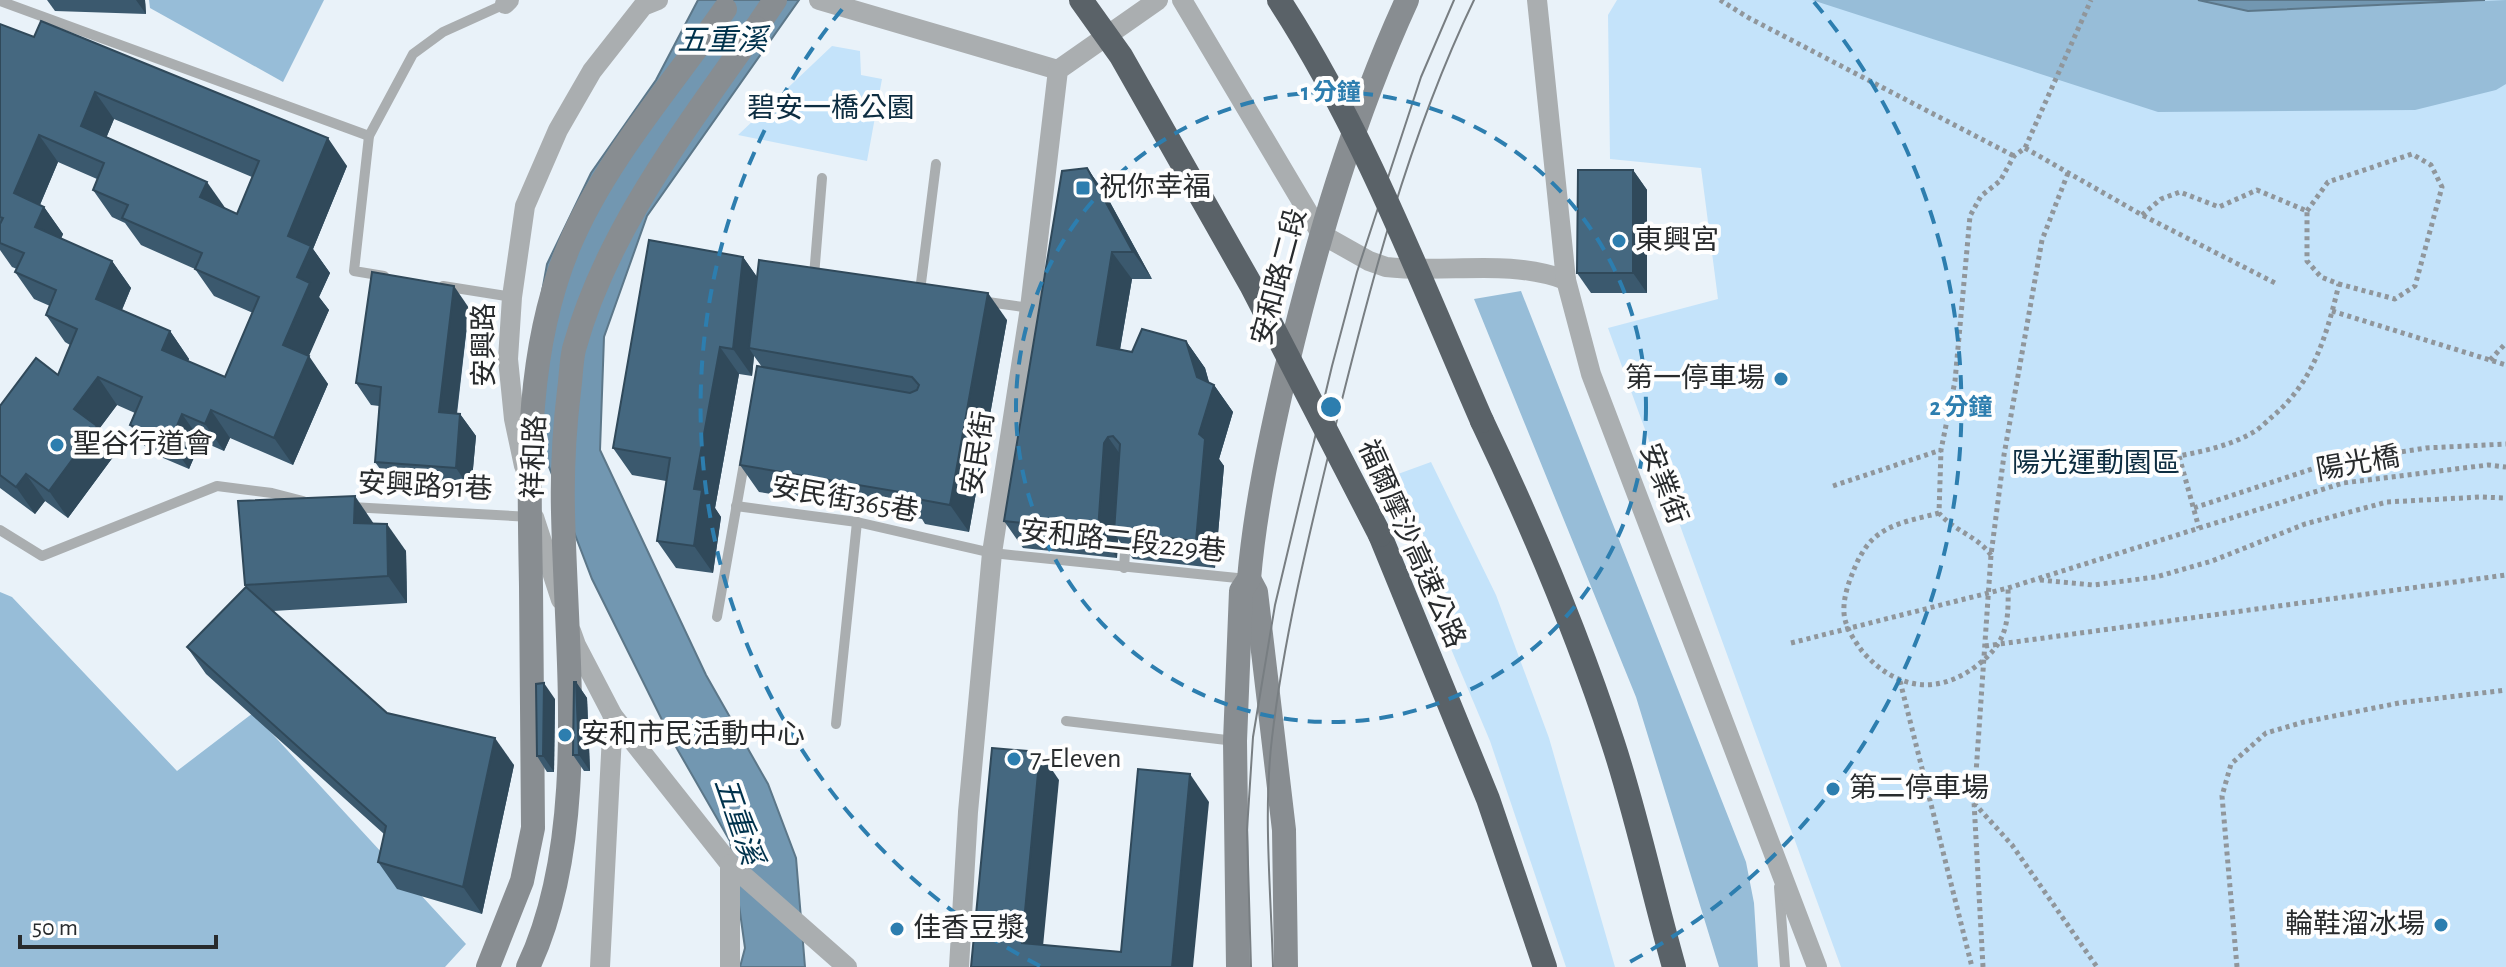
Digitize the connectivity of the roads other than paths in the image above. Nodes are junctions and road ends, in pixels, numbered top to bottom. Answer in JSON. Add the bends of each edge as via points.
{"nodes":[{"id":1,"x":658,"y":0,"type":"edge"},
{"id":2,"x":731,"y":0,"type":"edge"},
{"id":3,"x":775,"y":0,"type":"edge"},
{"id":4,"x":819,"y":0,"type":"edge"},
{"id":5,"x":1081,"y":0,"type":"edge"},
{"id":6,"x":1158,"y":0,"type":"edge"},
{"id":7,"x":1182,"y":0,"type":"edge"},
{"id":8,"x":1279,"y":0,"type":"edge"},
{"id":9,"x":1407,"y":0,"type":"edge"},
{"id":10,"x":1537,"y":0,"type":"edge"},
{"id":11,"x":0,"y":1,"type":"edge"},
{"id":12,"x":507,"y":2,"type":"edge"},
{"id":13,"x":1058,"y":70,"type":"junction"},
{"id":14,"x":369,"y":136,"type":"junction"},
{"id":15,"x":936,"y":164,"type":"dead end"},
{"id":16,"x":822,"y":178,"type":"dead end"},
{"id":17,"x":1321,"y":234,"type":"junction"},
{"id":18,"x":800,"y":274,"type":"edge"},
{"id":19,"x":814,"y":276,"type":"junction"},
{"id":20,"x":397,"y":278,"type":"edge"},
{"id":21,"x":829,"y":278,"type":"edge"},
{"id":22,"x":1566,"y":280,"type":"junction"},
{"id":23,"x":426,"y":283,"type":"edge"},
{"id":24,"x":905,"y":289,"type":"edge"},
{"id":25,"x":920,"y":291,"type":"junction"},
{"id":26,"x":936,"y":294,"type":"edge"},
{"id":27,"x":512,"y":297,"type":"junction"},
{"id":28,"x":967,"y":299,"type":"edge"},
{"id":29,"x":1030,"y":308,"type":"junction"},
{"id":30,"x":748,"y":444,"type":"edge"},
{"id":31,"x":317,"y":505,"type":"edge"},
{"id":32,"x":332,"y":506,"type":"edge"},
{"id":33,"x":736,"y":506,"type":"junction"},
{"id":34,"x":534,"y":517,"type":"junction"},
{"id":35,"x":857,"y":522,"type":"junction"},
{"id":36,"x":1127,"y":526,"type":"edge"},
{"id":37,"x":0,"y":530,"type":"edge"},
{"id":38,"x":992,"y":553,"type":"junction"},
{"id":39,"x":1124,"y":568,"type":"junction"},
{"id":40,"x":1249,"y":579,"type":"junction"},
{"id":41,"x":717,"y":617,"type":"dead end"},
{"id":42,"x":613,"y":716,"type":"junction"},
{"id":43,"x":1066,"y":721,"type":"dead end"},
{"id":44,"x":836,"y":724,"type":"dead end"},
{"id":45,"x":1235,"y":741,"type":"junction"},
{"id":46,"x":1778,"y":865,"type":"junction"},
{"id":47,"x":737,"y":870,"type":"junction"},
{"id":48,"x":488,"y":967,"type":"edge"},
{"id":49,"x":528,"y":967,"type":"edge"},
{"id":50,"x":600,"y":967,"type":"edge"},
{"id":51,"x":730,"y":967,"type":"edge"},
{"id":52,"x":847,"y":967,"type":"edge"},
{"id":53,"x":959,"y":967,"type":"edge"},
{"id":54,"x":1238,"y":967,"type":"edge"},
{"id":55,"x":1286,"y":967,"type":"edge"},
{"id":56,"x":1545,"y":967,"type":"edge"},
{"id":57,"x":1674,"y":967,"type":"edge"},
{"id":58,"x":1785,"y":967,"type":"edge"},
{"id":59,"x":1817,"y":967,"type":"edge"}],
"edges":[{"from":1,"to":27,"type":"street","name":"安興路","via":[[643,6],[592,71],[558,130],[525,206]]},
{"from":2,"to":48,"type":"main road","name":"祥和路","bridge":true,"via":[[607,175],[569,246],[545,320],[529,459],[533,828],[522,881]]},
{"from":3,"to":49,"type":"main road","name":"祥和路","bridge":true,"via":[[638,203],[602,267],[574,351],[562,451],[567,826],[542,938]]},
{"from":4,"to":13,"type":"street"},
{"from":5,"to":56,"type":"highway","name":"福爾摩沙高速公路","bridge":true,"via":[[1121,56],[1251,285],[1380,535],[1488,799]]},
{"from":6,"to":13,"type":"street"},
{"from":7,"to":17,"type":"street"},
{"from":8,"to":57,"type":"highway","bridge":true,"via":[[1378,181],[1531,524],[1614,745]]},
{"from":9,"to":17,"type":"main road","name":"安和路二段","via":[[1382,55]]},
{"from":10,"to":22,"type":"street","name":"安業街"},
{"from":11,"to":14,"type":"lane"},
{"from":12,"to":14,"type":"lane","via":[[443,32],[413,54]]},
{"from":13,"to":29,"type":"street","name":"安民街"},
{"from":14,"to":20,"type":"lane","via":[[354,271]]},
{"from":15,"to":25,"type":"lane"},
{"from":16,"to":19,"type":"lane"},
{"from":17,"to":22,"type":"street","via":[[1386,267],[1515,267]]},
{"from":17,"to":40,"type":"main road","name":"安和路二段","via":[[1272,431]]},
{"from":18,"to":19,"type":"lane"},
{"from":19,"to":21,"type":"lane"},
{"from":22,"to":46,"type":"street","name":"安業街","via":[[1591,374]]},
{"from":23,"to":27,"type":"lane"},
{"from":24,"to":25,"type":"lane"},
{"from":25,"to":26,"type":"lane"},
{"from":27,"to":34,"type":"street","name":"安興路","via":[[508,359]]},
{"from":28,"to":29,"type":"lane"},
{"from":29,"to":38,"type":"street","name":"安民街"},
{"from":30,"to":33,"type":"lane"},
{"from":31,"to":37,"type":"lane","name":"安興路91巷","via":[[217,486],[42,556]]},
{"from":32,"to":34,"type":"lane","name":"安興路91巷"},
{"from":33,"to":35,"type":"lane","name":"安民街365巷"},
{"from":33,"to":41,"type":"lane"},
{"from":34,"to":42,"type":"street","name":"安興路","via":[[576,645]]},
{"from":35,"to":38,"type":"lane","name":"安民街365巷"},
{"from":35,"to":44,"type":"lane"},
{"from":36,"to":39,"type":"lane"},
{"from":38,"to":39,"type":"lane","name":"安和路二段229巷"},
{"from":38,"to":53,"type":"street","name":"安民街"},
{"from":39,"to":40,"type":"lane","name":"安和路二段229巷"},
{"from":40,"to":45,"type":"main road","name":"安和路二段","via":[[1241,591]]},
{"from":40,"to":55,"type":"main road","name":"安和路二段","via":[[1256,592],[1284,830]]},
{"from":42,"to":47,"type":"street","name":"安興路"},
{"from":42,"to":50,"type":"street"},
{"from":43,"to":45,"type":"lane"},
{"from":45,"to":54,"type":"main road","name":"安和路二段"},
{"from":46,"to":58,"type":"lane"},
{"from":46,"to":59,"type":"street","name":"安業街"},
{"from":47,"to":51,"type":"street"},
{"from":47,"to":52,"type":"street","name":"安興路"}]}
